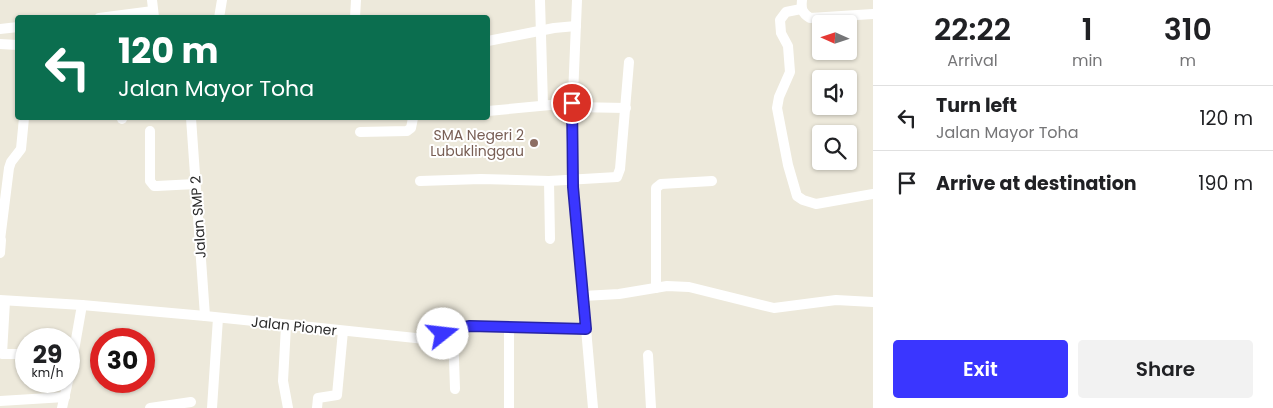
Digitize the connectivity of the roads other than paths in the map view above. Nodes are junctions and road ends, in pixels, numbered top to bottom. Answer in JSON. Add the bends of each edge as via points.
{"nodes":[{"id":1,"x":152,"y":0,"type":"edge"},
{"id":2,"x":222,"y":0,"type":"edge"},
{"id":3,"x":356,"y":0,"type":"edge"},
{"id":4,"x":540,"y":0,"type":"edge"},
{"id":5,"x":577,"y":0,"type":"edge"},
{"id":6,"x":802,"y":4,"type":"edge"},
{"id":7,"x":153,"y":14,"type":"edge"},
{"id":8,"x":873,"y":14,"type":"edge"},
{"id":9,"x":140,"y":15,"type":"edge"},
{"id":10,"x":220,"y":15,"type":"edge"},
{"id":11,"x":355,"y":15,"type":"edge"},
{"id":12,"x":576,"y":26,"type":"junction"},
{"id":13,"x":15,"y":27,"type":"edge"},
{"id":14,"x":0,"y":29,"type":"edge"},
{"id":15,"x":540,"y":30,"type":"junction"},
{"id":16,"x":490,"y":41,"type":"edge"},
{"id":17,"x":0,"y":44,"type":"edge"},
{"id":18,"x":15,"y":44,"type":"edge"},
{"id":19,"x":630,"y":62,"type":"dead end"},
{"id":20,"x":572,"y":105,"type":"junction"},
{"id":21,"x":543,"y":106,"type":"junction"},
{"id":22,"x":626,"y":108,"type":"junction"},
{"id":23,"x":490,"y":111,"type":"edge"},
{"id":24,"x":24,"y":120,"type":"edge"},
{"id":25,"x":191,"y":120,"type":"edge"},
{"id":26,"x":413,"y":120,"type":"edge"},
{"id":27,"x":150,"y":131,"type":"dead end"},
{"id":28,"x":360,"y":132,"type":"dead end"},
{"id":29,"x":420,"y":181,"type":"dead end"},
{"id":30,"x":573,"y":181,"type":"junction"},
{"id":31,"x":712,"y":181,"type":"dead end"},
{"id":32,"x":549,"y":182,"type":"junction"},
{"id":33,"x":195,"y":184,"type":"junction"},
{"id":34,"x":873,"y":194,"type":"edge"},
{"id":35,"x":0,"y":240,"type":"edge"},
{"id":36,"x":550,"y":240,"type":"dead end"},
{"id":37,"x":0,"y":254,"type":"edge"},
{"id":38,"x":656,"y":288,"type":"junction"},
{"id":39,"x":583,"y":296,"type":"junction"},
{"id":40,"x":2,"y":301,"type":"edge"},
{"id":41,"x":873,"y":302,"type":"edge"},
{"id":42,"x":82,"y":306,"type":"junction"},
{"id":43,"x":204,"y":316,"type":"junction"},
{"id":44,"x":218,"y":318,"type":"junction"},
{"id":45,"x":286,"y":326,"type":"junction"},
{"id":46,"x":509,"y":327,"type":"junction"},
{"id":47,"x":77,"y":328,"type":"edge"},
{"id":48,"x":586,"y":329,"type":"junction"},
{"id":49,"x":453,"y":330,"type":"junction"},
{"id":50,"x":343,"y":332,"type":"junction"},
{"id":51,"x":15,"y":354,"type":"edge"},
{"id":52,"x":648,"y":355,"type":"dead end"},
{"id":53,"x":455,"y":388,"type":"dead end"},
{"id":54,"x":66,"y":393,"type":"edge"},
{"id":55,"x":65,"y":397,"type":"junction"},
{"id":56,"x":0,"y":401,"type":"edge"},
{"id":57,"x":191,"y":402,"type":"dead end"},
{"id":58,"x":162,"y":407,"type":"edge"},
{"id":59,"x":62,"y":408,"type":"edge"},
{"id":60,"x":150,"y":408,"type":"edge"},
{"id":61,"x":212,"y":408,"type":"edge"},
{"id":62,"x":288,"y":408,"type":"edge"},
{"id":63,"x":318,"y":408,"type":"edge"},
{"id":64,"x":509,"y":408,"type":"edge"},
{"id":65,"x":593,"y":408,"type":"edge"},
{"id":66,"x":651,"y":408,"type":"edge"}],
"edges":[{"from":1,"to":7,"type":"street"},
{"from":2,"to":10,"type":"street"},
{"from":3,"to":11,"type":"street"},
{"from":4,"to":15,"type":"street"},
{"from":5,"to":12,"type":"street"},
{"from":6,"to":8,"type":"street","via":[[804,14],[810,18]]},
{"from":6,"to":34,"type":"street","via":[[786,12],[780,20],[781,33],[788,46],[790,72],[777,108],[797,196],[816,204]]},
{"from":7,"to":9,"type":"street"},
{"from":12,"to":15,"type":"street"},
{"from":12,"to":20,"type":"street"},
{"from":13,"to":14,"type":"street"},
{"from":15,"to":16,"type":"street"},
{"from":15,"to":21,"type":"street"},
{"from":17,"to":18,"type":"street"},
{"from":19,"to":22,"type":"street"},
{"from":20,"to":21,"type":"street"},
{"from":20,"to":22,"type":"street"},
{"from":20,"to":30,"type":"street"},
{"from":21,"to":23,"type":"street"},
{"from":22,"to":30,"type":"street","via":[[618,175],[615,178]]},
{"from":24,"to":35,"type":"street","via":[[21,149],[9,168]]},
{"from":25,"to":33,"type":"street","name":"Jalan SMP 2"},
{"from":26,"to":28,"type":"street","via":[[407,131]]},
{"from":27,"to":33,"type":"street","via":[[152,184]]},
{"from":29,"to":32,"type":"street","via":[[490,179]]},
{"from":30,"to":32,"type":"street"},
{"from":30,"to":39,"type":"street"},
{"from":31,"to":38,"type":"street","via":[[661,184],[656,188]]},
{"from":32,"to":36,"type":"street"},
{"from":33,"to":43,"type":"street","name":"Jalan SMP 2"},
{"from":35,"to":37,"type":"street"},
{"from":38,"to":39,"type":"street"},
{"from":38,"to":41,"type":"street","via":[[689,287],[774,308],[836,300]]},
{"from":39,"to":48,"type":"street"},
{"from":40,"to":42,"type":"street","name":"Jalan Pioner"},
{"from":40,"to":51,"type":"street","via":[[2,354]]},
{"from":42,"to":43,"type":"street","name":"Jalan Pioner"},
{"from":42,"to":47,"type":"street"},
{"from":43,"to":44,"type":"street","name":"Jalan Pioner"},
{"from":44,"to":45,"type":"street","name":"Jalan Pioner"},
{"from":44,"to":61,"type":"street"},
{"from":45,"to":50,"type":"street","name":"Jalan Pioner"},
{"from":45,"to":62,"type":"street","via":[[283,381]]},
{"from":46,"to":48,"type":"street","name":"Jalan Pioner"},
{"from":46,"to":49,"type":"street","name":"Jalan Pioner","via":[[470,326]]},
{"from":46,"to":64,"type":"street"},
{"from":48,"to":65,"type":"street"},
{"from":49,"to":50,"type":"street","name":"Jalan Pioner","via":[[426,339]]},
{"from":49,"to":53,"type":"street"},
{"from":50,"to":63,"type":"street","via":[[337,395],[318,398]]},
{"from":52,"to":66,"type":"street"},
{"from":54,"to":55,"type":"street"},
{"from":55,"to":56,"type":"street"},
{"from":55,"to":59,"type":"street"},
{"from":57,"to":58,"type":"street"},
{"from":58,"to":60,"type":"street"}]}
